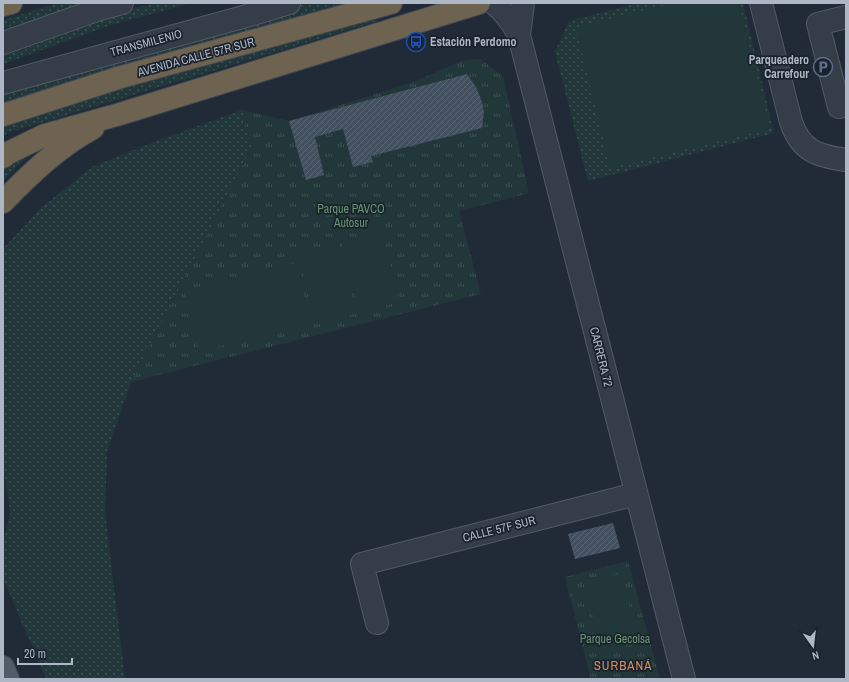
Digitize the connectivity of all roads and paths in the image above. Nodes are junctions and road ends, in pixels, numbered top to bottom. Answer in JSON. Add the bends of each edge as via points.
{"nodes":[{"id":1,"x":11,"y":3,"type":"edge"},
{"id":2,"x":122,"y":3,"type":"edge"},
{"id":3,"x":289,"y":3,"type":"edge"},
{"id":4,"x":391,"y":3,"type":"edge"},
{"id":5,"x":479,"y":3,"type":"edge"},
{"id":6,"x":493,"y":3,"type":"edge"},
{"id":7,"x":523,"y":3,"type":"edge"},
{"id":8,"x":761,"y":3,"type":"edge"},
{"id":9,"x":3,"y":5,"type":"edge"},
{"id":10,"x":846,"y":17,"type":"edge"},
{"id":11,"x":519,"y":35,"type":"junction"},
{"id":12,"x":3,"y":43,"type":"edge"},
{"id":13,"x":3,"y":83,"type":"edge"},
{"id":14,"x":846,"y":105,"type":"edge"},
{"id":15,"x":120,"y":114,"type":"junction"},
{"id":16,"x":3,"y":115,"type":"edge"},
{"id":17,"x":3,"y":157,"type":"edge"},
{"id":18,"x":846,"y":160,"type":"edge"},
{"id":19,"x":3,"y":202,"type":"edge"},
{"id":20,"x":636,"y":494,"type":"junction"},
{"id":21,"x":377,"y":623,"type":"dead end"},
{"id":22,"x":3,"y":667,"type":"edge"},
{"id":23,"x":8,"y":679,"type":"edge"},
{"id":24,"x":684,"y":679,"type":"edge"}],
"edges":[{"from":1,"to":9,"type":"highway"},
{"from":2,"to":12,"type":"street"},
{"from":3,"to":13,"type":"street","name":"TRANSMILENIO"},
{"from":4,"to":16,"type":"highway","name":"AVENIDA CALLE 57R SUR","via":[[121,77]]},
{"from":5,"to":15,"type":"highway"},
{"from":6,"to":11,"type":"street","name":"CARRERA 72","via":[[507,16]]},
{"from":7,"to":11,"type":"street","name":"CARRERA 72"},
{"from":8,"to":18,"type":"street","via":[[796,134],[803,145],[816,152]]},
{"from":10,"to":14,"type":"street","via":[[818,24],[839,107]]},
{"from":11,"to":20,"type":"street","name":"CARRERA 72"},
{"from":15,"to":17,"type":"highway","via":[[45,135]]},
{"from":15,"to":19,"type":"highway","via":[[54,153]]},
{"from":20,"to":21,"type":"street","name":"CALLE 57F SUR","via":[[362,564]]},
{"from":20,"to":24,"type":"street","name":"CARRERA 72"},
{"from":22,"to":23,"type":"main road"}]}
